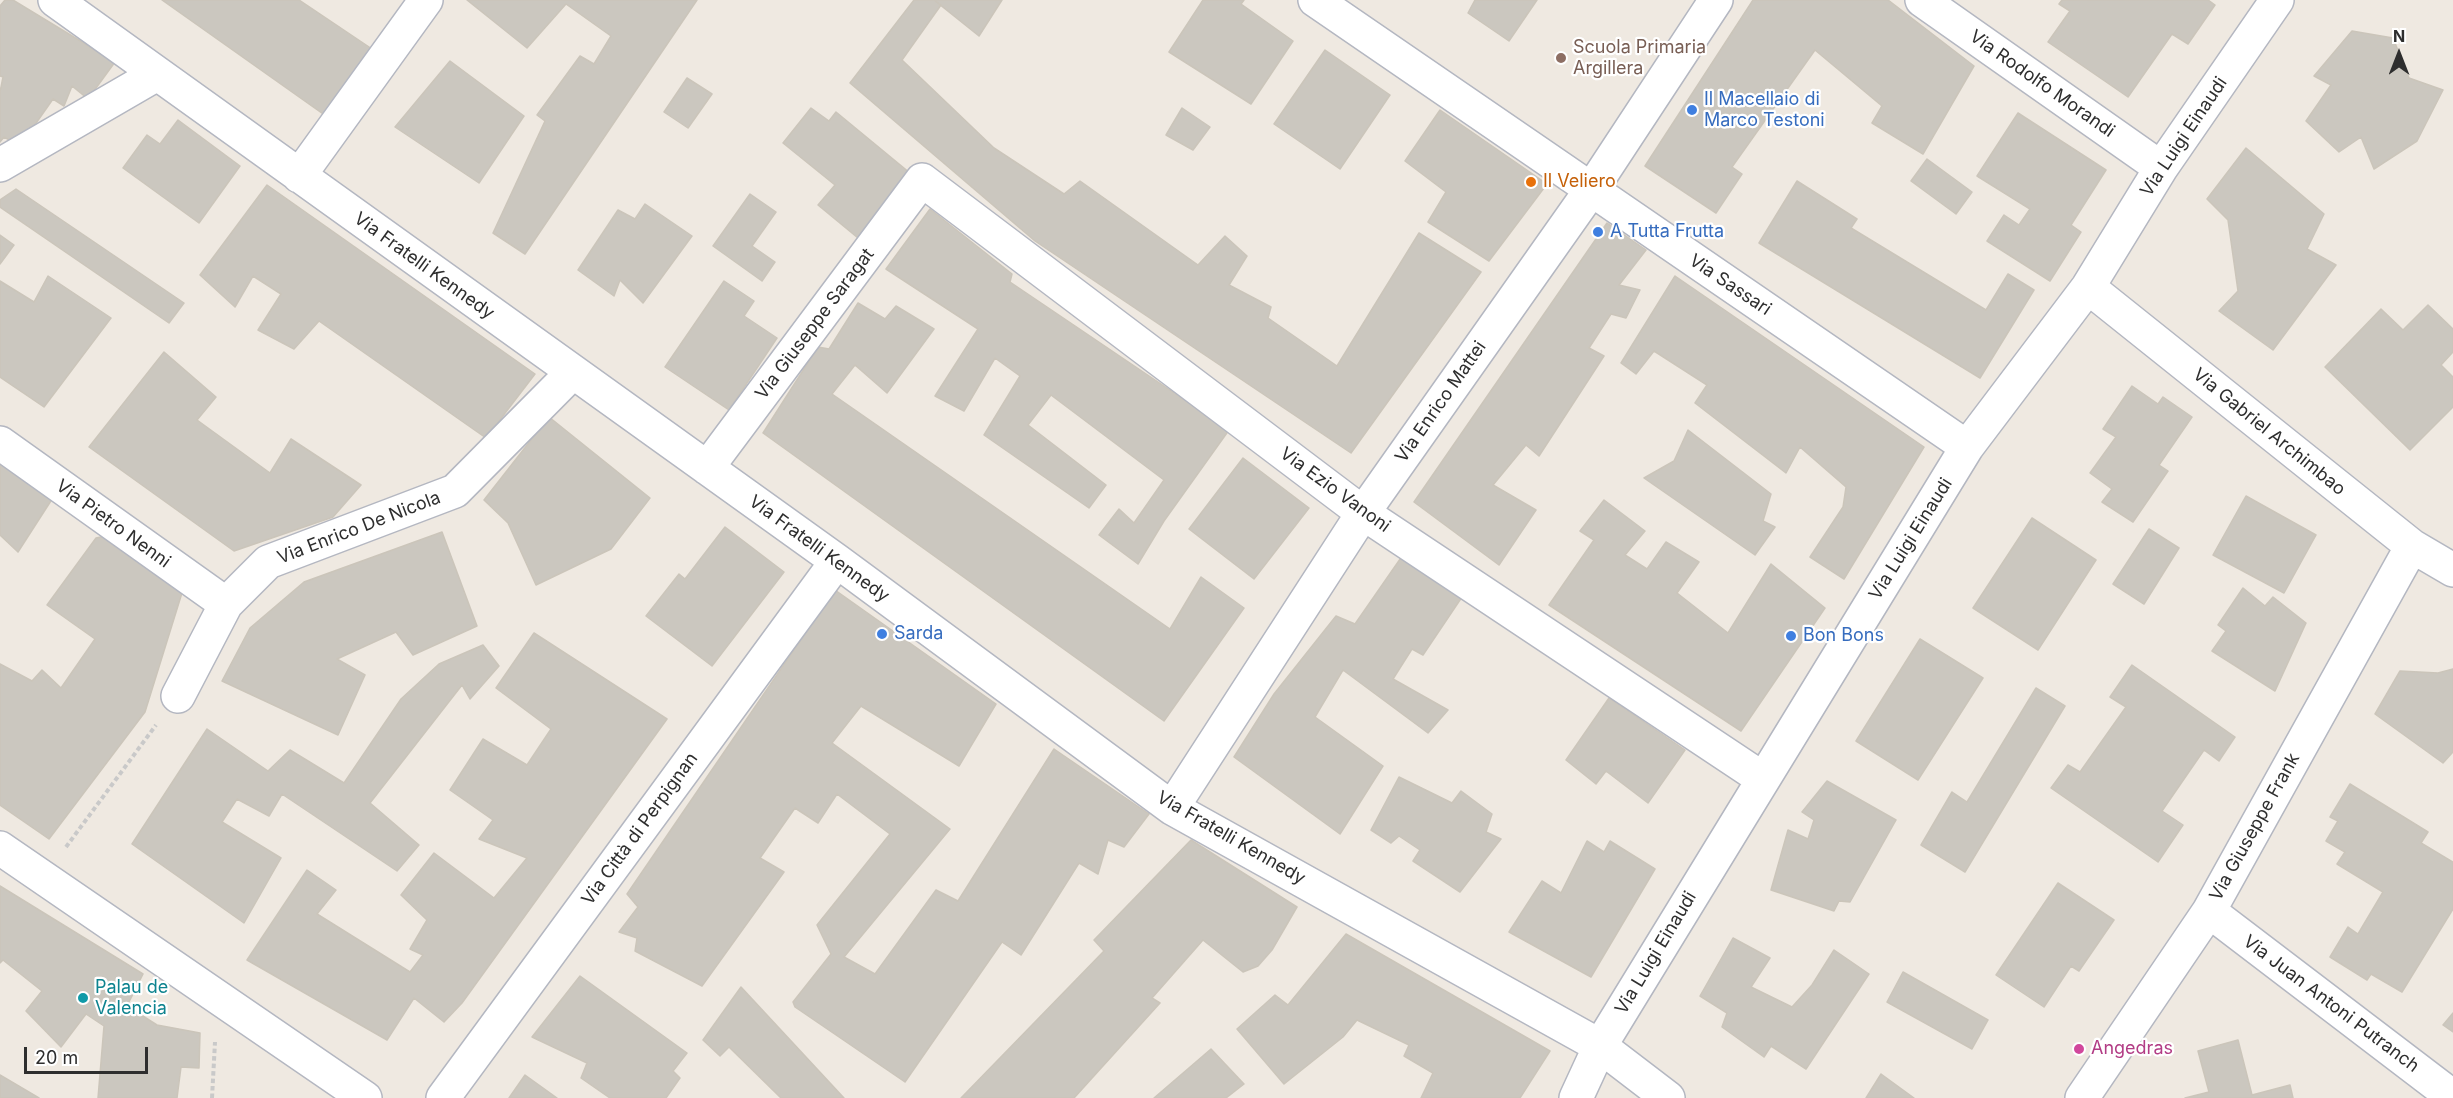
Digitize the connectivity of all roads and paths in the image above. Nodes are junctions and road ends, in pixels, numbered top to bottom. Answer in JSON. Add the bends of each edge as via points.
{"nodes":[{"id":1,"x":55,"y":0,"type":"edge"},
{"id":2,"x":426,"y":0,"type":"edge"},
{"id":3,"x":1315,"y":0,"type":"edge"},
{"id":4,"x":1716,"y":0,"type":"edge"},
{"id":5,"x":1922,"y":0,"type":"edge"},
{"id":6,"x":2277,"y":0,"type":"edge"},
{"id":7,"x":87,"y":10,"type":"edge"},
{"id":8,"x":157,"y":74,"type":"junction"},
{"id":9,"x":0,"y":165,"type":"edge"},
{"id":10,"x":2161,"y":168,"type":"junction"},
{"id":11,"x":299,"y":176,"type":"junction"},
{"id":12,"x":922,"y":180,"type":"joint"},
{"id":13,"x":1591,"y":190,"type":"junction"},
{"id":14,"x":2088,"y":287,"type":"junction"},
{"id":15,"x":573,"y":372,"type":"junction"},
{"id":16,"x":0,"y":443,"type":"edge"},
{"id":17,"x":1967,"y":447,"type":"junction"},
{"id":18,"x":707,"y":468,"type":"junction"},
{"id":19,"x":1363,"y":513,"type":"junction"},
{"id":20,"x":2412,"y":546,"type":"junction"},
{"id":21,"x":837,"y":561,"type":"junction"},
{"id":22,"x":2453,"y":570,"type":"edge"},
{"id":23,"x":226,"y":604,"type":"junction"},
{"id":24,"x":178,"y":696,"type":"joint"},
{"id":25,"x":1763,"y":779,"type":"junction"},
{"id":26,"x":1172,"y":807,"type":"junction"},
{"id":27,"x":0,"y":848,"type":"edge"},
{"id":28,"x":43,"y":877,"type":"junction"},
{"id":29,"x":2209,"y":911,"type":"junction"},
{"id":30,"x":218,"y":997,"type":"junction"},
{"id":31,"x":1600,"y":1046,"type":"junction"},
{"id":32,"x":2453,"y":1097,"type":"edge"},
{"id":33,"x":212,"y":1098,"type":"edge"},
{"id":34,"x":364,"y":1098,"type":"edge"},
{"id":35,"x":443,"y":1098,"type":"edge"},
{"id":36,"x":1576,"y":1098,"type":"edge"},
{"id":37,"x":1668,"y":1098,"type":"edge"},
{"id":38,"x":2082,"y":1098,"type":"edge"}],
"edges":[{"from":1,"to":7,"type":"street","name":"Via Fratelli Kennedy"},
{"from":2,"to":11,"type":"street"},
{"from":3,"to":13,"type":"street","name":"Via Sassari"},
{"from":4,"to":13,"type":"street","name":"Via Enrico Mattei"},
{"from":5,"to":10,"type":"street","name":"Via Rodolfo Morandi"},
{"from":6,"to":10,"type":"street","name":"Via Luigi Einaudi"},
{"from":7,"to":8,"type":"street","name":"Via Fratelli Kennedy"},
{"from":8,"to":9,"type":"street"},
{"from":8,"to":11,"type":"street","name":"Via Fratelli Kennedy"},
{"from":10,"to":14,"type":"street","name":"Via Luigi Einaudi"},
{"from":11,"to":15,"type":"street","name":"Via Fratelli Kennedy"},
{"from":12,"to":18,"type":"street","name":"Via Giuseppe Saragat"},
{"from":12,"to":19,"type":"street","name":"Via Ezio Vanoni"},
{"from":13,"to":17,"type":"street","name":"Via Sassari"},
{"from":13,"to":19,"type":"street","name":"Via Enrico Mattei"},
{"from":14,"to":17,"type":"street","name":"Via Luigi Einaudi"},
{"from":14,"to":20,"type":"street","name":"Via Gabriel Archimbao"},
{"from":15,"to":18,"type":"street","name":"Via Fratelli Kennedy"},
{"from":15,"to":23,"type":"street","name":"Via Enrico De Nicola","via":[[455,491],[268,562]]},
{"from":16,"to":23,"type":"street","name":"Via Pietro Nenni"},
{"from":17,"to":25,"type":"street","name":"Via Luigi Einaudi"},
{"from":18,"to":21,"type":"street","name":"Via Fratelli Kennedy"},
{"from":19,"to":25,"type":"street","name":"Via Ezio Vanoni"},
{"from":19,"to":26,"type":"street","name":"Via Enrico Mattei"},
{"from":20,"to":22,"type":"street","name":"Via Gabriel Archimbao"},
{"from":20,"to":29,"type":"street","name":"Via Giuseppe Frank"},
{"from":21,"to":26,"type":"street","name":"Via Fratelli Kennedy"},
{"from":21,"to":35,"type":"street","name":"Via Città di Perpignan"},
{"from":23,"to":24,"type":"street","name":"Via Enrico De Nicola"},
{"from":24,"to":28,"type":"path"},
{"from":25,"to":31,"type":"street","name":"Via Luigi Einaudi"},
{"from":26,"to":31,"type":"street","name":"Via Fratelli Kennedy"},
{"from":27,"to":28,"type":"street"},
{"from":28,"to":30,"type":"street"},
{"from":29,"to":32,"type":"street","name":"Via Juan Antoni Putranch"},
{"from":29,"to":38,"type":"street","name":"Via Giuseppe Frank"},
{"from":30,"to":33,"type":"path"},
{"from":30,"to":34,"type":"street"},
{"from":31,"to":36,"type":"street","name":"Via Luigi Einaudi"},
{"from":31,"to":37,"type":"street","name":"Via Fratelli Kennedy"}]}
